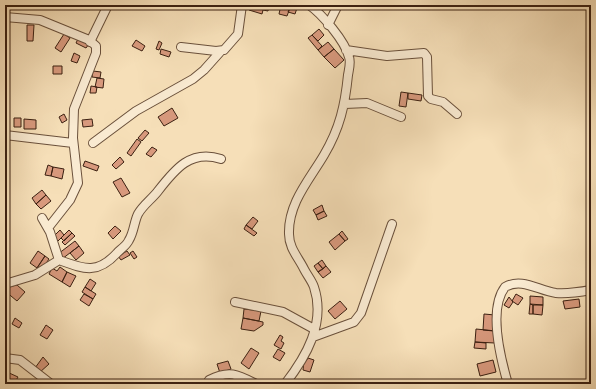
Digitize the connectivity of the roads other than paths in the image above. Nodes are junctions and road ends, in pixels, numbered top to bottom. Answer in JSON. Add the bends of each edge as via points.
{"nodes":[{"id":1,"x":108,"y":5,"type":"edge"},
{"id":2,"x":242,"y":5,"type":"edge"},
{"id":3,"x":309,"y":5,"type":"edge"},
{"id":4,"x":338,"y":5,"type":"edge"},
{"id":5,"x":5,"y":17,"type":"edge"},
{"id":6,"x":328,"y":24,"type":"junction"},
{"id":7,"x":90,"y":42,"type":"junction"},
{"id":8,"x":181,"y":47,"type":"dead end"},
{"id":9,"x":346,"y":50,"type":"junction"},
{"id":10,"x":221,"y":51,"type":"junction"},
{"id":11,"x":345,"y":104,"type":"junction"},
{"id":12,"x":457,"y":114,"type":"dead end"},
{"id":13,"x":402,"y":117,"type":"dead end"},
{"id":14,"x":5,"y":135,"type":"edge"},
{"id":15,"x":73,"y":143,"type":"junction"},
{"id":16,"x":93,"y":143,"type":"dead end"},
{"id":17,"x":221,"y":159,"type":"dead end"},
{"id":18,"x":42,"y":218,"type":"dead end"},
{"id":19,"x":392,"y":224,"type":"dead end"},
{"id":20,"x":48,"y":228,"type":"junction"},
{"id":21,"x":59,"y":260,"type":"junction"},
{"id":22,"x":5,"y":284,"type":"edge"},
{"id":23,"x":591,"y":290,"type":"edge"},
{"id":24,"x":235,"y":302,"type":"dead end"},
{"id":25,"x":314,"y":333,"type":"junction"},
{"id":26,"x":5,"y":358,"type":"edge"},
{"id":27,"x":209,"y":380,"type":"dead end"},
{"id":28,"x":51,"y":384,"type":"edge"},
{"id":29,"x":256,"y":384,"type":"edge"},
{"id":30,"x":285,"y":384,"type":"edge"},
{"id":31,"x":508,"y":384,"type":"edge"}],
"edges":[{"from":1,"to":7,"type":"street"},
{"from":2,"to":10,"type":"street","via":[[238,34],[229,46]]},
{"from":3,"to":6,"type":"street"},
{"from":4,"to":6,"type":"street"},
{"from":5,"to":7,"type":"street","via":[[40,20]]},
{"from":6,"to":9,"type":"street"},
{"from":7,"to":15,"type":"street","via":[[96,46],[96,53],[75,103]]},
{"from":8,"to":10,"type":"street"},
{"from":9,"to":11,"type":"street","via":[[350,58]]},
{"from":9,"to":12,"type":"street","via":[[387,56],[424,53],[427,57],[428,96],[443,102]]},
{"from":10,"to":16,"type":"street","via":[[193,79],[136,111]]},
{"from":11,"to":13,"type":"street","via":[[367,103]]},
{"from":11,"to":25,"type":"street","via":[[324,154],[300,191],[288,233],[292,249],[314,288],[319,311]]},
{"from":14,"to":15,"type":"street"},
{"from":15,"to":20,"type":"street","via":[[78,183],[70,200]]},
{"from":17,"to":21,"type":"street","via":[[211,156],[190,160],[173,171],[139,211],[130,240],[102,266],[93,269],[79,268]]},
{"from":18,"to":20,"type":"street"},
{"from":19,"to":25,"type":"street","via":[[357,320]]},
{"from":20,"to":21,"type":"street"},
{"from":21,"to":22,"type":"street","via":[[35,275]]},
{"from":23,"to":31,"type":"street","via":[[556,293],[524,283],[505,287],[499,300],[497,319],[500,353]]},
{"from":24,"to":25,"type":"street","via":[[283,312]]},
{"from":25,"to":30,"type":"street","via":[[307,352]]},
{"from":26,"to":28,"type":"street","via":[[20,360]]},
{"from":27,"to":29,"type":"street","via":[[230,373]]}]}
